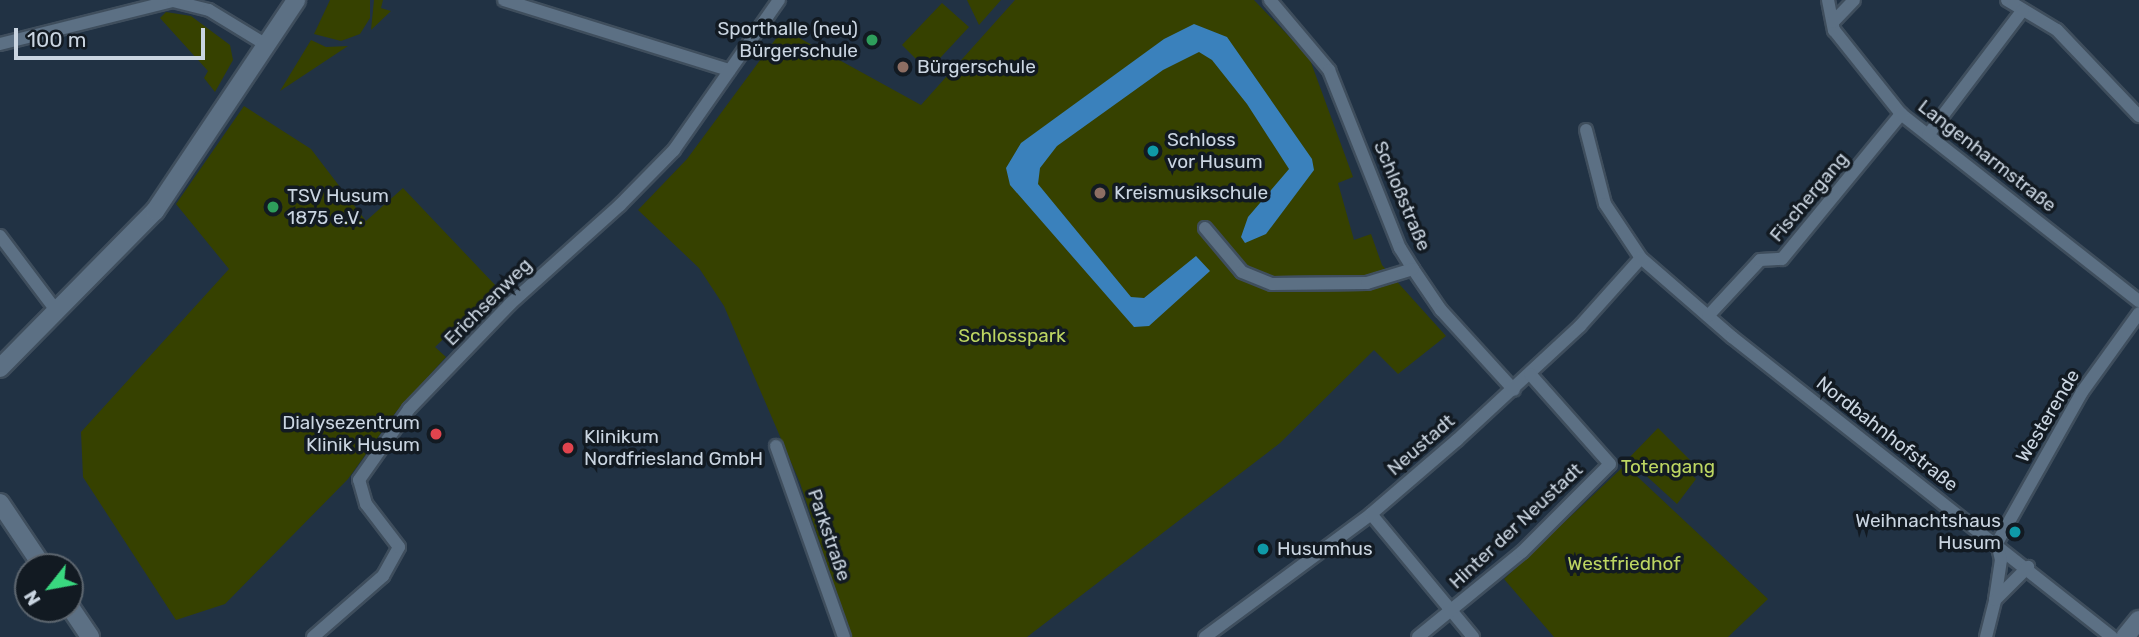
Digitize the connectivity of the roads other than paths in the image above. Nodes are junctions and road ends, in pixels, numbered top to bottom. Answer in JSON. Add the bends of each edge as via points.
{"nodes":[{"id":1,"x":296,"y":0,"type":"edge"},
{"id":2,"x":504,"y":0,"type":"edge"},
{"id":3,"x":779,"y":0,"type":"edge"},
{"id":4,"x":1270,"y":0,"type":"edge"},
{"id":5,"x":1828,"y":0,"type":"edge"},
{"id":6,"x":1854,"y":0,"type":"edge"},
{"id":7,"x":2007,"y":0,"type":"edge"},
{"id":8,"x":138,"y":4,"type":"edge"},
{"id":9,"x":2023,"y":10,"type":"junction"},
{"id":10,"x":1833,"y":22,"type":"junction"},
{"id":11,"x":0,"y":44,"type":"edge"},
{"id":12,"x":268,"y":46,"type":"junction"},
{"id":13,"x":729,"y":70,"type":"junction"},
{"id":14,"x":1901,"y":114,"type":"junction"},
{"id":15,"x":2139,"y":116,"type":"edge"},
{"id":16,"x":1586,"y":130,"type":"dead end"},
{"id":17,"x":1928,"y":135,"type":"junction"},
{"id":18,"x":1205,"y":228,"type":"dead end"},
{"id":19,"x":0,"y":236,"type":"edge"},
{"id":20,"x":1641,"y":258,"type":"junction"},
{"id":21,"x":1413,"y":269,"type":"junction"},
{"id":22,"x":2139,"y":301,"type":"edge"},
{"id":23,"x":58,"y":313,"type":"junction"},
{"id":24,"x":2139,"y":313,"type":"edge"},
{"id":25,"x":1708,"y":316,"type":"junction"},
{"id":26,"x":0,"y":368,"type":"edge"},
{"id":27,"x":1530,"y":374,"type":"junction"},
{"id":28,"x":1514,"y":390,"type":"junction"},
{"id":29,"x":776,"y":446,"type":"dead end"},
{"id":30,"x":0,"y":503,"type":"edge"},
{"id":31,"x":1371,"y":514,"type":"junction"},
{"id":32,"x":1997,"y":543,"type":"junction"},
{"id":33,"x":34,"y":553,"type":"edge"},
{"id":34,"x":2028,"y":567,"type":"junction"},
{"id":35,"x":1995,"y":600,"type":"junction"},
{"id":36,"x":1453,"y":611,"type":"junction"},
{"id":37,"x":2139,"y":620,"type":"edge"},
{"id":38,"x":313,"y":637,"type":"edge"},
{"id":39,"x":844,"y":637,"type":"edge"},
{"id":40,"x":1205,"y":637,"type":"edge"},
{"id":41,"x":1418,"y":637,"type":"edge"},
{"id":42,"x":1473,"y":637,"type":"edge"},
{"id":43,"x":1986,"y":637,"type":"edge"},
{"id":44,"x":2112,"y":637,"type":"edge"},
{"id":45,"x":2125,"y":637,"type":"edge"}],
"edges":[{"from":1,"to":12,"type":"main road"},
{"from":2,"to":13,"type":"street"},
{"from":3,"to":13,"type":"street","name":"Erichsenweg"},
{"from":4,"to":21,"type":"street","name":"Schloßstraße","via":[[1329,69],[1400,248]]},
{"from":5,"to":10,"type":"street","name":"Langenharmstraße"},
{"from":6,"to":10,"type":"street"},
{"from":7,"to":9,"type":"street"},
{"from":8,"to":11,"type":"street"},
{"from":8,"to":12,"type":"street","via":[[173,1],[196,5]]},
{"from":9,"to":15,"type":"street","via":[[2057,30]]},
{"from":9,"to":17,"type":"street"},
{"from":10,"to":14,"type":"street","name":"Langenharmstraße","via":[[1834,30]]},
{"from":12,"to":23,"type":"main road","via":[[155,211]]},
{"from":13,"to":38,"type":"street","name":"Erichsenweg","via":[[674,150],[621,205],[510,304],[409,409],[359,480],[366,504],[399,547],[383,576]]},
{"from":14,"to":17,"type":"street","name":"Langenharmstraße"},
{"from":14,"to":25,"type":"street","name":"Fischergang","via":[[1783,259],[1760,260]]},
{"from":16,"to":20,"type":"street","name":"Nordbahnhofstraße","via":[[1605,204]]},
{"from":17,"to":22,"type":"street","name":"Langenharmstraße"},
{"from":18,"to":21,"type":"street","via":[[1242,272],[1272,285],[1367,283]]},
{"from":19,"to":23,"type":"street"},
{"from":20,"to":25,"type":"street","name":"Nordbahnhofstraße"},
{"from":20,"to":27,"type":"street","name":"Neustadt"},
{"from":21,"to":28,"type":"street","name":"Schloßstraße","via":[[1441,310]]},
{"from":23,"to":26,"type":"main road"},
{"from":24,"to":32,"type":"street","name":"Westerende","via":[[2082,392]]},
{"from":25,"to":32,"type":"street","name":"Nordbahnhofstraße"},
{"from":27,"to":28,"type":"street","name":"Neustadt"},
{"from":27,"to":36,"type":"street","name":"Hinter der Neustadt","via":[[1610,464],[1522,552]]},
{"from":28,"to":31,"type":"street","name":"Neustadt"},
{"from":29,"to":39,"type":"street","name":"Parkstraße"},
{"from":30,"to":33,"type":"main road"},
{"from":31,"to":36,"type":"street"},
{"from":31,"to":40,"type":"street","name":"Neustadt"},
{"from":32,"to":34,"type":"street","name":"Nordbahnhofstraße"},
{"from":32,"to":35,"type":"street","via":[[2001,560]]},
{"from":34,"to":35,"type":"street"},
{"from":34,"to":44,"type":"street","name":"Nordbahnhofstraße"},
{"from":35,"to":43,"type":"street"},
{"from":36,"to":41,"type":"street","name":"Hinter der Neustadt"},
{"from":36,"to":42,"type":"street"},
{"from":37,"to":45,"type":"main road"}]}
